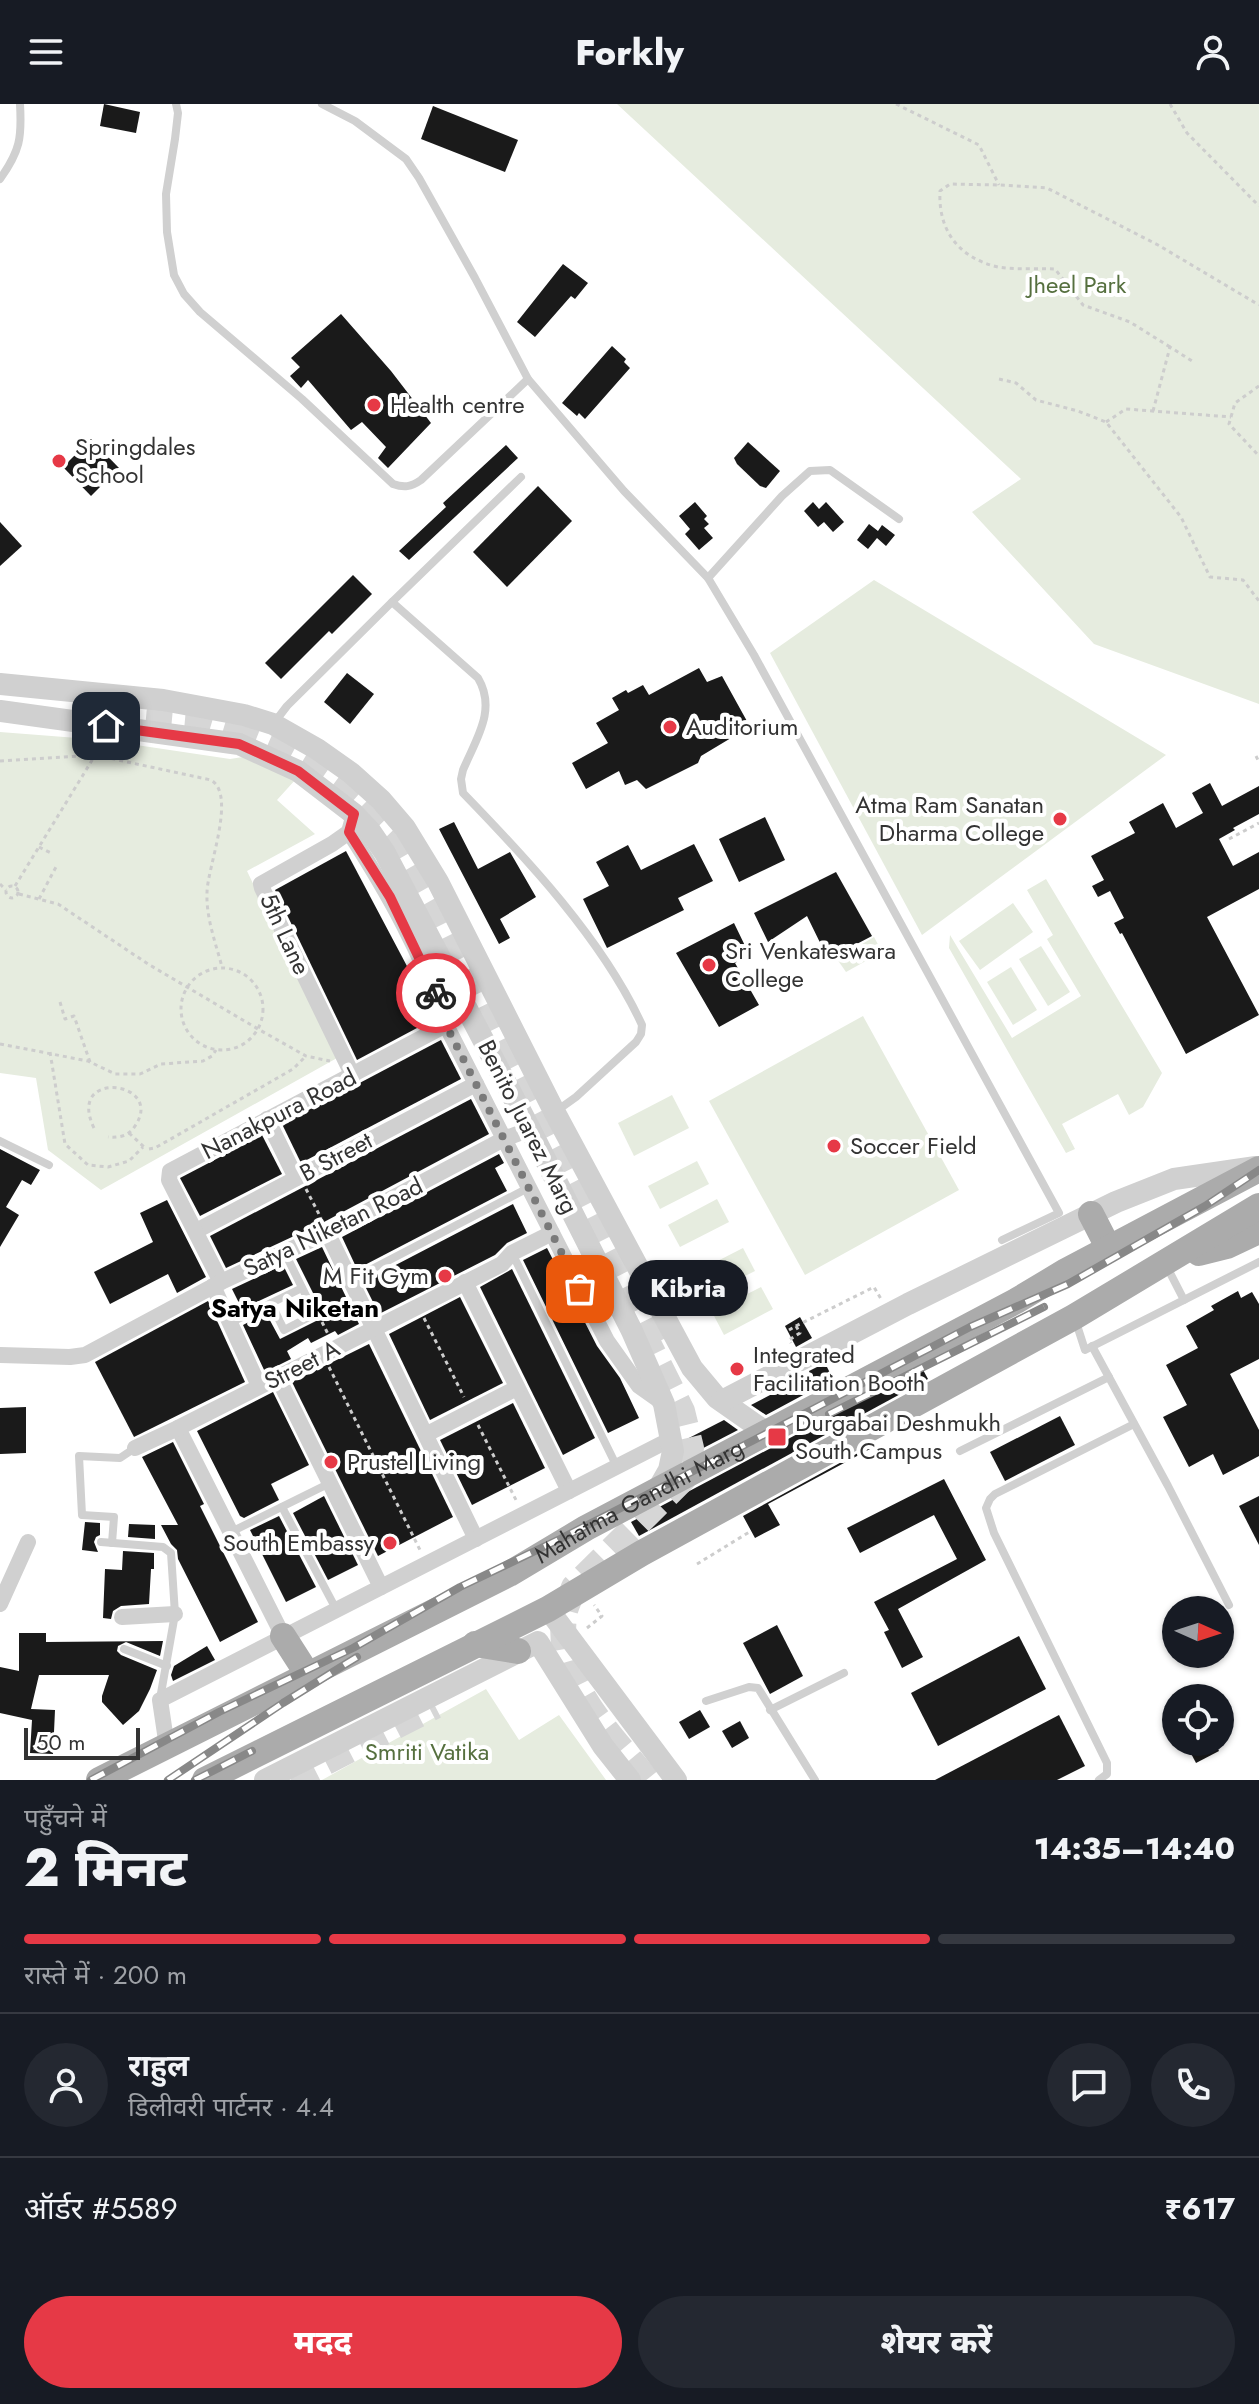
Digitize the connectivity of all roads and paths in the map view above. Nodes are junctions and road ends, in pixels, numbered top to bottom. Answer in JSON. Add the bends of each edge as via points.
{"nodes":[{"id":1,"x":20,"y":104,"type":"edge"},
{"id":2,"x":176,"y":104,"type":"edge"},
{"id":3,"x":322,"y":104,"type":"edge"},
{"id":4,"x":896,"y":104,"type":"edge"},
{"id":5,"x":1170,"y":104,"type":"edge"},
{"id":6,"x":0,"y":179,"type":"edge"},
{"id":7,"x":999,"y":185,"type":"junction"},
{"id":8,"x":1259,"y":206,"type":"edge"},
{"id":9,"x":1259,"y":305,"type":"edge"},
{"id":10,"x":1170,"y":347,"type":"junction"},
{"id":11,"x":1192,"y":361,"type":"dead end"},
{"id":12,"x":528,"y":379,"type":"junction"},
{"id":13,"x":999,"y":379,"type":"dead end"},
{"id":14,"x":1259,"y":386,"type":"edge"},
{"id":15,"x":1153,"y":411,"type":"junction"},
{"id":16,"x":1231,"y":417,"type":"junction"},
{"id":17,"x":1106,"y":422,"type":"junction"},
{"id":18,"x":1259,"y":456,"type":"edge"},
{"id":19,"x":521,"y":477,"type":"dead end"},
{"id":20,"x":899,"y":519,"type":"dead end"},
{"id":21,"x":708,"y":578,"type":"junction"},
{"id":22,"x":1259,"y":601,"type":"edge"},
{"id":23,"x":392,"y":602,"type":"junction"},
{"id":24,"x":0,"y":684,"type":"edge"},
{"id":25,"x":0,"y":711,"type":"edge"},
{"id":26,"x":273,"y":724,"type":"junction"},
{"id":27,"x":103,"y":740,"type":"dead end"},
{"id":28,"x":95,"y":755,"type":"junction"},
{"id":29,"x":1256,"y":756,"type":"dead end"},
{"id":30,"x":0,"y":761,"type":"edge"},
{"id":31,"x":1259,"y":762,"type":"edge"},
{"id":32,"x":352,"y":823,"type":"junction"},
{"id":33,"x":1259,"y":823,"type":"edge"},
{"id":34,"x":1229,"y":839,"type":"dead end"},
{"id":35,"x":39,"y":847,"type":"junction"},
{"id":36,"x":53,"y":854,"type":"dead end"},
{"id":37,"x":57,"y":865,"type":"dead end"},
{"id":38,"x":0,"y":884,"type":"edge"},
{"id":39,"x":15,"y":886,"type":"junction"},
{"id":40,"x":6,"y":893,"type":"junction"},
{"id":41,"x":19,"y":894,"type":"junction"},
{"id":42,"x":0,"y":899,"type":"edge"},
{"id":43,"x":39,"y":899,"type":"junction"},
{"id":44,"x":222,"y":967,"type":"junction"},
{"id":45,"x":187,"y":985,"type":"junction"},
{"id":46,"x":60,"y":1002,"type":"dead end"},
{"id":47,"x":446,"y":1025,"type":"junction"},
{"id":48,"x":258,"y":1029,"type":"junction"},
{"id":49,"x":0,"y":1044,"type":"edge"},
{"id":50,"x":216,"y":1050,"type":"junction"},
{"id":51,"x":50,"y":1052,"type":"junction"},
{"id":52,"x":306,"y":1056,"type":"junction"},
{"id":53,"x":90,"y":1062,"type":"junction"},
{"id":54,"x":352,"y":1075,"type":"junction"},
{"id":55,"x":476,"y":1084,"type":"junction"},
{"id":56,"x":555,"y":1113,"type":"junction"},
{"id":57,"x":267,"y":1119,"type":"junction"},
{"id":58,"x":94,"y":1128,"type":"dead end"},
{"id":59,"x":530,"y":1129,"type":"junction"},
{"id":60,"x":129,"y":1133,"type":"junction"},
{"id":61,"x":108,"y":1137,"type":"dead end"},
{"id":62,"x":504,"y":1139,"type":"junction"},
{"id":63,"x":0,"y":1141,"type":"edge"},
{"id":64,"x":143,"y":1147,"type":"junction"},
{"id":65,"x":149,"y":1149,"type":"junction"},
{"id":66,"x":157,"y":1158,"type":"dead end"},
{"id":67,"x":49,"y":1165,"type":"dead end"},
{"id":68,"x":1259,"y":1168,"type":"edge"},
{"id":69,"x":298,"y":1178,"type":"junction"},
{"id":70,"x":528,"y":1188,"type":"junction"},
{"id":71,"x":1259,"y":1206,"type":"edge"},
{"id":72,"x":1091,"y":1214,"type":"junction"},
{"id":73,"x":324,"y":1226,"type":"junction"},
{"id":74,"x":196,"y":1231,"type":"junction"},
{"id":75,"x":1259,"y":1231,"type":"edge"},
{"id":76,"x":552,"y":1233,"type":"junction"},
{"id":77,"x":1002,"y":1240,"type":"dead end"},
{"id":78,"x":1109,"y":1249,"type":"junction"},
{"id":79,"x":284,"y":1252,"type":"junction"},
{"id":80,"x":512,"y":1253,"type":"junction"},
{"id":81,"x":1259,"y":1262,"type":"edge"},
{"id":82,"x":1165,"y":1263,"type":"junction"},
{"id":83,"x":350,"y":1280,"type":"junction"},
{"id":84,"x":465,"y":1282,"type":"junction"},
{"id":85,"x":217,"y":1284,"type":"junction"},
{"id":86,"x":302,"y":1288,"type":"junction"},
{"id":87,"x":866,"y":1291,"type":"dead end"},
{"id":88,"x":1184,"y":1300,"type":"junction"},
{"id":89,"x":362,"y":1302,"type":"junction"},
{"id":90,"x":271,"y":1303,"type":"junction"},
{"id":91,"x":315,"y":1314,"type":"junction"},
{"id":92,"x":1074,"y":1317,"type":"junction"},
{"id":93,"x":230,"y":1323,"type":"junction"},
{"id":94,"x":796,"y":1326,"type":"dead end"},
{"id":95,"x":374,"y":1327,"type":"junction"},
{"id":96,"x":789,"y":1330,"type":"dead end"},
{"id":97,"x":632,"y":1331,"type":"junction"},
{"id":98,"x":607,"y":1341,"type":"junction"},
{"id":99,"x":1092,"y":1346,"type":"junction"},
{"id":100,"x":323,"y":1354,"type":"junction"},
{"id":101,"x":0,"y":1355,"type":"edge"},
{"id":102,"x":800,"y":1360,"type":"junction"},
{"id":103,"x":1109,"y":1377,"type":"junction"},
{"id":104,"x":278,"y":1378,"type":"junction"},
{"id":105,"x":259,"y":1386,"type":"junction"},
{"id":106,"x":517,"y":1388,"type":"junction"},
{"id":107,"x":722,"y":1401,"type":"junction"},
{"id":108,"x":664,"y":1404,"type":"junction"},
{"id":109,"x":1134,"y":1424,"type":"junction"},
{"id":110,"x":178,"y":1428,"type":"junction"},
{"id":111,"x":767,"y":1433,"type":"junction"},
{"id":112,"x":427,"y":1434,"type":"junction"},
{"id":113,"x":671,"y":1439,"type":"junction"},
{"id":114,"x":135,"y":1448,"type":"joint"},
{"id":115,"x":960,"y":1451,"type":"dead end"},
{"id":116,"x":617,"y":1467,"type":"junction"},
{"id":117,"x":330,"y":1482,"type":"junction"},
{"id":118,"x":569,"y":1491,"type":"junction"},
{"id":119,"x":657,"y":1491,"type":"junction"},
{"id":120,"x":282,"y":1507,"type":"junction"},
{"id":121,"x":751,"y":1531,"type":"dead end"},
{"id":122,"x":231,"y":1533,"type":"junction"},
{"id":123,"x":476,"y":1539,"type":"junction"},
{"id":124,"x":28,"y":1542,"type":"dead end"},
{"id":125,"x":101,"y":1542,"type":"dead end"},
{"id":126,"x":112,"y":1543,"type":"junction"},
{"id":127,"x":427,"y":1564,"type":"junction"},
{"id":128,"x":697,"y":1564,"type":"dead end"},
{"id":129,"x":381,"y":1587,"type":"junction"},
{"id":130,"x":582,"y":1588,"type":"junction"},
{"id":131,"x":1224,"y":1596,"type":"edge"},
{"id":132,"x":0,"y":1604,"type":"edge"},
{"id":133,"x":336,"y":1609,"type":"junction"},
{"id":134,"x":548,"y":1609,"type":"junction"},
{"id":135,"x":175,"y":1614,"type":"junction"},
{"id":136,"x":122,"y":1617,"type":"dead end"},
{"id":137,"x":283,"y":1636,"type":"junction"},
{"id":138,"x":571,"y":1639,"type":"junction"},
{"id":139,"x":475,"y":1644,"type":"junction"},
{"id":140,"x":528,"y":1647,"type":"junction"},
{"id":141,"x":124,"y":1649,"type":"dead end"},
{"id":142,"x":167,"y":1666,"type":"junction"},
{"id":143,"x":844,"y":1673,"type":"dead end"},
{"id":144,"x":308,"y":1675,"type":"junction"},
{"id":145,"x":160,"y":1700,"type":"junction"},
{"id":146,"x":706,"y":1701,"type":"dead end"},
{"id":147,"x":770,"y":1710,"type":"junction"},
{"id":148,"x":167,"y":1747,"type":"junction"},
{"id":149,"x":653,"y":1750,"type":"junction"},
{"id":150,"x":627,"y":1776,"type":"edge"},
{"id":151,"x":218,"y":1777,"type":"edge"},
{"id":152,"x":99,"y":1780,"type":"edge"},
{"id":153,"x":265,"y":1780,"type":"edge"},
{"id":154,"x":676,"y":1780,"type":"edge"},
{"id":155,"x":815,"y":1780,"type":"edge"},
{"id":156,"x":1099,"y":1780,"type":"edge"}],
"edges":[{"from":1,"to":6,"type":"lane","via":[[15,158]]},
{"from":2,"to":12,"type":"lane","via":[[167,232],[174,275],[184,294],[393,484],[403,488],[421,480]]},
{"from":3,"to":12,"type":"lane","via":[[406,159]]},
{"from":4,"to":7,"type":"path","via":[[979,145]]},
{"from":5,"to":8,"type":"path","via":[[1187,133]]},
{"from":7,"to":9,"type":"path","via":[[1047,188]]},
{"from":7,"to":10,"type":"path","via":[[950,184],[940,191],[939,207],[949,237],[970,257],[999,267],[1055,269],[1083,305],[1130,322]]},
{"from":10,"to":11,"type":"path"},
{"from":10,"to":15,"type":"path"},
{"from":12,"to":21,"type":"lane"},
{"from":13,"to":17,"type":"path","via":[[1016,383],[1036,400]]},
{"from":14,"to":16,"type":"path","via":[[1235,403]]},
{"from":15,"to":16,"type":"path"},
{"from":15,"to":17,"type":"path","via":[[1126,409]]},
{"from":16,"to":18,"type":"path","via":[[1229,424]]},
{"from":17,"to":22,"type":"path","via":[[1181,517],[1210,577],[1243,580]]},
{"from":19,"to":23,"type":"lane"},
{"from":20,"to":21,"type":"lane","via":[[830,470],[810,471]]},
{"from":21,"to":77,"type":"lane","via":[[1059,1213]]},
{"from":23,"to":26,"type":"lane"},
{"from":23,"to":56,"type":"lane","via":[[485,690],[485,717],[463,770],[463,793],[576,921],[642,1025],[636,1042]]},
{"from":24,"to":26,"type":"street","name":"Benito Juarez Marg","via":[[163,700]]},
{"from":25,"to":32,"type":"street","name":"Benito Juarez Marg","via":[[239,744],[298,771]]},
{"from":26,"to":56,"type":"street","name":"Benito Juarez Marg","via":[[351,773],[405,828],[438,882]]},
{"from":27,"to":28,"type":"path"},
{"from":28,"to":30,"type":"path"},
{"from":28,"to":35,"type":"path"},
{"from":28,"to":44,"type":"path","via":[[218,784],[221,802],[207,894]]},
{"from":29,"to":31,"type":"path"},
{"from":32,"to":47,"type":"street","via":[[434,989]]},
{"from":32,"to":54,"type":"street","name":"5th Lane","via":[[332,844],[261,884]]},
{"from":32,"to":59,"type":"street","name":"Benito Juarez Marg","via":[[370,831],[385,853]]},
{"from":33,"to":34,"type":"path"},
{"from":35,"to":36,"type":"path"},
{"from":35,"to":39,"type":"path"},
{"from":37,"to":43,"type":"path"},
{"from":38,"to":40,"type":"path"},
{"from":39,"to":40,"type":"path"},
{"from":39,"to":41,"type":"path"},
{"from":40,"to":41,"type":"path","via":[[14,898]]},
{"from":40,"to":42,"type":"path"},
{"from":41,"to":43,"type":"path"},
{"from":43,"to":45,"type":"path","via":[[58,904]]},
{"from":44,"to":45,"type":"path","via":[[197,975]]},
{"from":44,"to":48,"type":"path","via":[[247,975],[259,989],[264,1010]]},
{"from":45,"to":48,"type":"path"},
{"from":45,"to":50,"type":"path","via":[[181,1019],[189,1035]]},
{"from":46,"to":53,"type":"path","via":[[65,1019],[74,1016]]},
{"from":47,"to":54,"type":"street","name":"Nanakpura Road"},
{"from":47,"to":55,"type":"street"},
{"from":48,"to":50,"type":"path","via":[[235,1049]]},
{"from":48,"to":52,"type":"path"},
{"from":49,"to":51,"type":"path"},
{"from":50,"to":53,"type":"path","via":[[203,1061],[161,1064],[140,1074],[115,1074]]},
{"from":51,"to":53,"type":"path"},
{"from":51,"to":64,"type":"path","via":[[65,1144],[88,1165],[108,1167],[129,1161]]},
{"from":52,"to":54,"type":"path","via":[[328,1062],[337,1058]]},
{"from":52,"to":65,"type":"path","via":[[293,1069]]},
{"from":54,"to":57,"type":"street","name":"Nanakpura Road"},
{"from":55,"to":62,"type":"street"},
{"from":55,"to":69,"type":"street","name":"B Street"},
{"from":56,"to":107,"type":"street","name":"Benito Juarez Marg","via":[[692,1368]]},
{"from":57,"to":69,"type":"street"},
{"from":57,"to":74,"type":"street","name":"Nanakpura Road","via":[[170,1171],[169,1180]]},
{"from":58,"to":60,"type":"path","via":[[88,1109],[92,1099],[100,1090],[120,1086],[139,1104],[137,1124]]},
{"from":59,"to":62,"type":"street","name":"Satya Niketan Road"},
{"from":59,"to":97,"type":"street","name":"Benito Juarez Marg"},
{"from":60,"to":61,"type":"path"},
{"from":60,"to":64,"type":"path"},
{"from":62,"to":70,"type":"street"},
{"from":62,"to":73,"type":"street","name":"Satya Niketan Road"},
{"from":63,"to":67,"type":"lane"},
{"from":64,"to":65,"type":"path"},
{"from":65,"to":66,"type":"path"},
{"from":68,"to":72,"type":"street","via":[[1174,1179]]},
{"from":68,"to":78,"type":"main road","name":"Mahatma Gandhi Marg"},
{"from":69,"to":73,"type":"path"},
{"from":69,"to":74,"type":"street","name":"B Street"},
{"from":70,"to":76,"type":"street"},
{"from":70,"to":83,"type":"lane"},
{"from":71,"to":82,"type":"main road","name":"Mahatma Gandhi Marg"},
{"from":72,"to":78,"type":"main road"},
{"from":72,"to":102,"type":"street"},
{"from":73,"to":79,"type":"street","name":"Satya Niketan Road"},
{"from":73,"to":83,"type":"street"},
{"from":74,"to":85,"type":"street"},
{"from":75,"to":82,"type":"main road"},
{"from":76,"to":80,"type":"street","name":"Street A"},
{"from":76,"to":98,"type":"street"},
{"from":78,"to":111,"type":"main road","name":"Mahatma Gandhi Marg"},
{"from":79,"to":85,"type":"street","name":"Satya Niketan Road"},
{"from":79,"to":86,"type":"lane"},
{"from":80,"to":84,"type":"street","name":"Street A","via":[[502,1264]]},
{"from":80,"to":116,"type":"lane"},
{"from":81,"to":88,"type":"lane"},
{"from":82,"to":88,"type":"lane"},
{"from":82,"to":92,"type":"main road","name":"Mahatma Gandhi Marg"},
{"from":83,"to":89,"type":"street"},
{"from":84,"to":95,"type":"street","name":"Street A"},
{"from":84,"to":106,"type":"street"},
{"from":85,"to":93,"type":"street"},
{"from":85,"to":101,"type":"street","name":"Satya Niketan Road","via":[[85,1355]]},
{"from":86,"to":90,"type":"lane"},
{"from":86,"to":91,"type":"lane"},
{"from":87,"to":94,"type":"path"},
{"from":88,"to":99,"type":"lane"},
{"from":89,"to":91,"type":"path","via":[[319,1323]]},
{"from":89,"to":95,"type":"street"},
{"from":90,"to":91,"type":"lane","via":[[284,1330]]},
{"from":90,"to":93,"type":"lane"},
{"from":92,"to":99,"type":"lane","via":[[1085,1350]]},
{"from":92,"to":130,"type":"main road","name":"Mahatma Gandhi Marg"},
{"from":93,"to":105,"type":"street"},
{"from":95,"to":100,"type":"street","name":"Street A"},
{"from":95,"to":112,"type":"street"},
{"from":96,"to":102,"type":"path","via":[[796,1326],[800,1333],[789,1340]]},
{"from":97,"to":98,"type":"street"},
{"from":97,"to":108,"type":"street","name":"Benito Juarez Marg"},
{"from":98,"to":108,"type":"street","via":[[639,1386]]},
{"from":99,"to":103,"type":"lane"},
{"from":100,"to":104,"type":"street","name":"Street A"},
{"from":100,"to":127,"type":"path"},
{"from":102,"to":107,"type":"street"},
{"from":103,"to":109,"type":"lane"},
{"from":103,"to":115,"type":"lane"},
{"from":104,"to":105,"type":"street","name":"Street A"},
{"from":104,"to":117,"type":"street"},
{"from":105,"to":110,"type":"street","name":"Street A"},
{"from":106,"to":112,"type":"street"},
{"from":106,"to":118,"type":"street"},
{"from":107,"to":111,"type":"street","name":"Benito Juarez Marg"},
{"from":108,"to":113,"type":"street","name":"Benito Juarez Marg"},
{"from":109,"to":131,"type":"lane"},
{"from":109,"to":156,"type":"lane","via":[[995,1494],[986,1508],[1107,1763],[1107,1774]]},
{"from":110,"to":114,"type":"street","name":"Street A"},
{"from":110,"to":122,"type":"street"},
{"from":111,"to":119,"type":"main road","name":"Mahatma Gandhi Marg"},
{"from":112,"to":123,"type":"street"},
{"from":113,"to":116,"type":"street"},
{"from":113,"to":119,"type":"street","name":"Benito Juarez Marg","via":[[669,1470]]},
{"from":114,"to":126,"type":"lane","via":[[120,1458],[79,1456],[82,1515],[114,1517]]},
{"from":116,"to":118,"type":"street"},
{"from":117,"to":120,"type":"lane"},
{"from":117,"to":129,"type":"street"},
{"from":118,"to":123,"type":"street"},
{"from":119,"to":144,"type":"main road","name":"Mahatma Gandhi Marg","via":[[509,1574]]},
{"from":120,"to":122,"type":"lane"},
{"from":120,"to":133,"type":"lane"},
{"from":121,"to":128,"type":"path"},
{"from":122,"to":137,"type":"street"},
{"from":123,"to":127,"type":"street"},
{"from":124,"to":132,"type":"street"},
{"from":125,"to":126,"type":"lane"},
{"from":126,"to":135,"type":"lane","via":[[163,1547],[171,1553]]},
{"from":127,"to":129,"type":"street"},
{"from":129,"to":133,"type":"street"},
{"from":130,"to":134,"type":"main road","name":"Mahatma Gandhi Marg"},
{"from":130,"to":138,"type":"path","via":[[602,1616]]},
{"from":133,"to":137,"type":"street"},
{"from":134,"to":138,"type":"street"},
{"from":134,"to":139,"type":"main road","name":"Mahatma Gandhi Marg"},
{"from":135,"to":136,"type":"street"},
{"from":135,"to":142,"type":"lane"},
{"from":137,"to":144,"type":"main road"},
{"from":137,"to":145,"type":"street"},
{"from":138,"to":149,"type":"street"},
{"from":139,"to":140,"type":"main road"},
{"from":139,"to":151,"type":"main road","name":"Mahatma Gandhi Marg"},
{"from":140,"to":150,"type":"street"},
{"from":140,"to":153,"type":"street"},
{"from":141,"to":142,"type":"lane"},
{"from":142,"to":145,"type":"lane"},
{"from":143,"to":147,"type":"lane"},
{"from":144,"to":148,"type":"main road","name":"Mahatma Gandhi Marg"},
{"from":145,"to":148,"type":"street"},
{"from":146,"to":147,"type":"lane","via":[[754,1686]]},
{"from":147,"to":155,"type":"lane"},
{"from":148,"to":152,"type":"main road","name":"Mahatma Gandhi Marg"},
{"from":149,"to":150,"type":"street"},
{"from":149,"to":154,"type":"street"}]}
